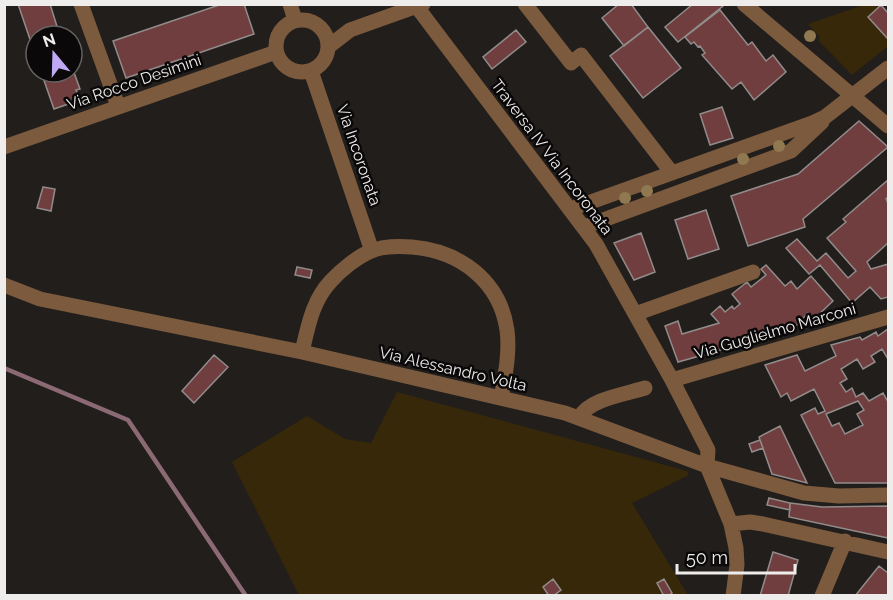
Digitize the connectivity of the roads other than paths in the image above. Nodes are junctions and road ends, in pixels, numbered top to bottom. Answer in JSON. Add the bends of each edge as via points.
{"nodes":[{"id":1,"x":81,"y":4,"type":"edge"},
{"id":2,"x":290,"y":4,"type":"edge"},
{"id":3,"x":525,"y":4,"type":"edge"},
{"id":4,"x":744,"y":4,"type":"edge"},
{"id":5,"x":420,"y":6,"type":"edge"},
{"id":6,"x":295,"y":20,"type":"junction"},
{"id":7,"x":320,"y":26,"type":"junction"},
{"id":8,"x":350,"y":30,"type":"junction"},
{"id":9,"x":328,"y":47,"type":"junction"},
{"id":10,"x":276,"y":52,"type":"junction"},
{"id":11,"x":888,"y":68,"type":"edge"},
{"id":12,"x":311,"y":71,"type":"junction"},
{"id":13,"x":852,"y":96,"type":"junction"},
{"id":14,"x":118,"y":106,"type":"junction"},
{"id":15,"x":825,"y":117,"type":"junction"},
{"id":16,"x":888,"y":126,"type":"edge"},
{"id":17,"x":4,"y":147,"type":"edge"},
{"id":18,"x":672,"y":173,"type":"junction"},
{"id":19,"x":570,"y":209,"type":"junction"},
{"id":20,"x":584,"y":227,"type":"junction"},
{"id":21,"x":372,"y":251,"type":"junction"},
{"id":22,"x":753,"y":272,"type":"dead end"},
{"id":23,"x":4,"y":285,"type":"edge"},
{"id":24,"x":635,"y":314,"type":"junction"},
{"id":25,"x":888,"y":317,"type":"edge"},
{"id":26,"x":302,"y":352,"type":"junction"},
{"id":27,"x":672,"y":380,"type":"junction"},
{"id":28,"x":645,"y":388,"type":"dead end"},
{"id":29,"x":501,"y":398,"type":"junction"},
{"id":30,"x":580,"y":417,"type":"junction"},
{"id":31,"x":706,"y":466,"type":"junction"},
{"id":32,"x":888,"y":495,"type":"edge"},
{"id":33,"x":730,"y":524,"type":"junction"},
{"id":34,"x":845,"y":541,"type":"junction"},
{"id":35,"x":888,"y":552,"type":"edge"},
{"id":36,"x":733,"y":596,"type":"edge"},
{"id":37,"x":822,"y":596,"type":"edge"}],
"edges":[{"from":1,"to":14,"type":"street"},
{"from":2,"to":6,"type":"street"},
{"from":3,"to":18,"type":"street","via":[[571,63],[581,55]]},
{"from":4,"to":13,"type":"street"},
{"from":5,"to":8,"type":"street"},
{"from":5,"to":19,"type":"street","name":"Traversa IV Via Incoronata"},
{"from":6,"to":7,"type":"street"},
{"from":6,"to":10,"type":"street","via":[[278,36]]},
{"from":7,"to":8,"type":"street"},
{"from":7,"to":9,"type":"street"},
{"from":8,"to":9,"type":"street"},
{"from":9,"to":12,"type":"street","via":[[323,62]]},
{"from":10,"to":12,"type":"street","via":[[290,70]]},
{"from":10,"to":14,"type":"street","name":"Via Rocco Desimini"},
{"from":11,"to":13,"type":"street"},
{"from":12,"to":21,"type":"street","name":"Via Incoronata"},
{"from":13,"to":15,"type":"street"},
{"from":13,"to":16,"type":"street"},
{"from":14,"to":17,"type":"street","name":"Via Rocco Desimini"},
{"from":15,"to":18,"type":"street"},
{"from":15,"to":20,"type":"street","via":[[791,152]]},
{"from":18,"to":19,"type":"street"},
{"from":19,"to":20,"type":"street","name":"Traversa IV Via Incoronata"},
{"from":20,"to":24,"type":"street","name":"Traversa IV Via Incoronata"},
{"from":21,"to":26,"type":"street","via":[[330,281],[310,317]]},
{"from":21,"to":29,"type":"street","via":[[400,246],[429,249],[456,258],[490,287],[507,329],[508,353]]},
{"from":22,"to":24,"type":"street"},
{"from":23,"to":26,"type":"street","name":"Via Alessandro Volta","via":[[40,299]]},
{"from":24,"to":27,"type":"street","name":"Traversa IV Via Incoronata"},
{"from":25,"to":27,"type":"street","name":"Via Guglielmo Marconi"},
{"from":26,"to":29,"type":"street","name":"Via Alessandro Volta"},
{"from":27,"to":31,"type":"street","name":"Traversa IV Via Incoronata","via":[[708,450]]},
{"from":28,"to":30,"type":"street","via":[[595,404]]},
{"from":29,"to":30,"type":"street","name":"Via Alessandro Volta"},
{"from":30,"to":31,"type":"street","name":"Via Alessandro Volta"},
{"from":31,"to":32,"type":"street","name":"Via Alessandro Volta","via":[[804,493]]},
{"from":31,"to":33,"type":"street","name":"Traversa IV Via Incoronata"},
{"from":33,"to":34,"type":"street","via":[[750,522]]},
{"from":33,"to":36,"type":"street","name":"Traversa IV Via Incoronata","via":[[737,556]]},
{"from":34,"to":35,"type":"street"},
{"from":34,"to":37,"type":"street"}]}
